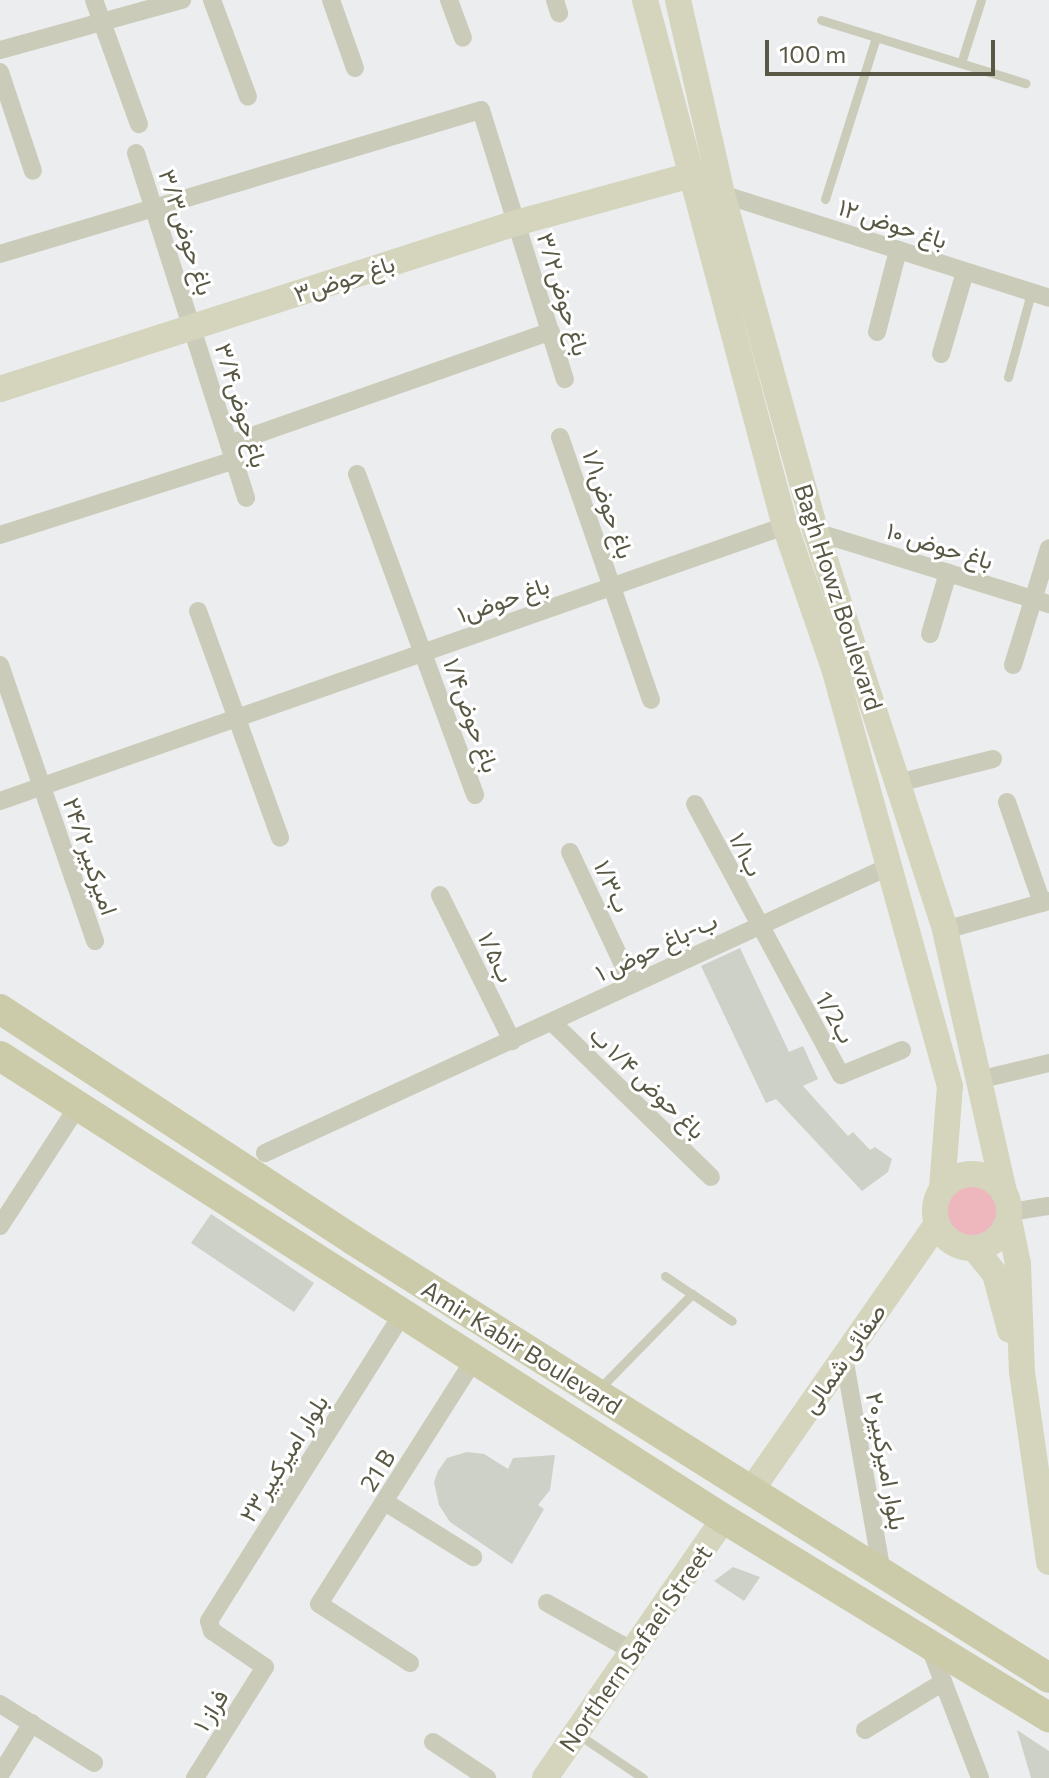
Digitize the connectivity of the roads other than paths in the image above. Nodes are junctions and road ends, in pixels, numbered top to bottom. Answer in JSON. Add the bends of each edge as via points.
{"nodes":[{"id":1,"x":94,"y":0,"type":"edge"},
{"id":2,"x":182,"y":0,"type":"edge"},
{"id":3,"x":212,"y":0,"type":"edge"},
{"id":4,"x":331,"y":0,"type":"edge"},
{"id":5,"x":449,"y":0,"type":"edge"},
{"id":6,"x":981,"y":0,"type":"edge"},
{"id":7,"x":679,"y":2,"type":"edge"},
{"id":8,"x":647,"y":5,"type":"edge"},
{"id":9,"x":821,"y":20,"type":"dead end"},
{"id":10,"x":101,"y":22,"type":"junction"},
{"id":11,"x":876,"y":37,"type":"junction"},
{"id":12,"x":463,"y":38,"type":"dead end"},
{"id":13,"x":0,"y":50,"type":"edge"},
{"id":14,"x":961,"y":63,"type":"junction"},
{"id":15,"x":355,"y":68,"type":"dead end"},
{"id":16,"x":0,"y":72,"type":"edge"},
{"id":17,"x":1025,"y":83,"type":"dead end"},
{"id":18,"x":248,"y":97,"type":"dead end"},
{"id":19,"x":139,"y":124,"type":"dead end"},
{"id":20,"x":136,"y":153,"type":"dead end"},
{"id":21,"x":33,"y":171,"type":"dead end"},
{"id":22,"x":691,"y":175,"type":"junction"},
{"id":23,"x":722,"y":194,"type":"junction"},
{"id":24,"x":825,"y":199,"type":"dead end"},
{"id":25,"x":152,"y":206,"type":"junction"},
{"id":26,"x":516,"y":223,"type":"junction"},
{"id":27,"x":898,"y":250,"type":"junction"},
{"id":28,"x":0,"y":254,"type":"edge"},
{"id":29,"x":965,"y":272,"type":"junction"},
{"id":30,"x":1040,"y":296,"type":"edge"},
{"id":31,"x":192,"y":326,"type":"junction"},
{"id":32,"x":551,"y":331,"type":"junction"},
{"id":33,"x":877,"y":332,"type":"dead end"},
{"id":34,"x":941,"y":354,"type":"dead end"},
{"id":35,"x":1008,"y":377,"type":"dead end"},
{"id":36,"x":565,"y":379,"type":"dead end"},
{"id":37,"x":0,"y":389,"type":"edge"},
{"id":38,"x":560,"y":437,"type":"dead end"},
{"id":39,"x":232,"y":452,"type":"junction"},
{"id":40,"x":357,"y":474,"type":"dead end"},
{"id":41,"x":246,"y":498,"type":"dead end"},
{"id":42,"x":785,"y":526,"type":"junction"},
{"id":43,"x":816,"y":532,"type":"junction"},
{"id":44,"x":0,"y":535,"type":"edge"},
{"id":45,"x":1049,"y":548,"type":"edge"},
{"id":46,"x":948,"y":573,"type":"junction"},
{"id":47,"x":612,"y":587,"type":"junction"},
{"id":48,"x":1041,"y":602,"type":"edge"},
{"id":49,"x":198,"y":611,"type":"dead end"},
{"id":50,"x":930,"y":634,"type":"dead end"},
{"id":51,"x":842,"y":651,"type":"junction"},
{"id":52,"x":424,"y":652,"type":"junction"},
{"id":53,"x":0,"y":665,"type":"edge"},
{"id":54,"x":1013,"y":665,"type":"dead end"},
{"id":55,"x":651,"y":700,"type":"dead end"},
{"id":56,"x":236,"y":716,"type":"junction"},
{"id":57,"x":993,"y":759,"type":"dead end"},
{"id":58,"x":898,"y":783,"type":"junction"},
{"id":59,"x":41,"y":787,"type":"junction"},
{"id":60,"x":475,"y":795,"type":"dead end"},
{"id":61,"x":0,"y":801,"type":"edge"},
{"id":62,"x":1007,"y":802,"type":"dead end"},
{"id":63,"x":695,"y":804,"type":"dead end"},
{"id":64,"x":280,"y":838,"type":"dead end"},
{"id":65,"x":570,"y":852,"type":"dead end"},
{"id":66,"x":890,"y":866,"type":"junction"},
{"id":67,"x":440,"y":895,"type":"dead end"},
{"id":68,"x":1046,"y":902,"type":"edge"},
{"id":69,"x":756,"y":926,"type":"junction"},
{"id":70,"x":945,"y":930,"type":"junction"},
{"id":71,"x":95,"y":941,"type":"dead end"},
{"id":72,"x":632,"y":984,"type":"junction"},
{"id":73,"x":0,"y":1009,"type":"edge"},
{"id":74,"x":552,"y":1022,"type":"junction"},
{"id":75,"x":512,"y":1041,"type":"junction"},
{"id":76,"x":902,"y":1050,"type":"dead end"},
{"id":77,"x":0,"y":1056,"type":"edge"},
{"id":78,"x":1049,"y":1063,"type":"edge"},
{"id":79,"x":982,"y":1079,"type":"junction"},
{"id":80,"x":78,"y":1106,"type":"junction"},
{"id":81,"x":265,"y":1153,"type":"dead end"},
{"id":82,"x":711,"y":1177,"type":"dead end"},
{"id":83,"x":942,"y":1188,"type":"junction"},
{"id":84,"x":1049,"y":1206,"type":"edge"},
{"id":85,"x":1008,"y":1208,"type":"junction"},
{"id":86,"x":937,"y":1224,"type":"junction"},
{"id":87,"x":0,"y":1226,"type":"edge"},
{"id":88,"x":340,"y":1231,"type":"junction"},
{"id":89,"x":974,"y":1248,"type":"junction"},
{"id":90,"x":317,"y":1261,"type":"junction"},
{"id":91,"x":665,"y":1276,"type":"dead end"},
{"id":92,"x":692,"y":1294,"type":"junction"},
{"id":93,"x":402,"y":1314,"type":"junction"},
{"id":94,"x":732,"y":1321,"type":"dead end"},
{"id":95,"x":844,"y":1357,"type":"junction"},
{"id":96,"x":474,"y":1360,"type":"junction"},
{"id":97,"x":1022,"y":1372,"type":"junction"},
{"id":98,"x":595,"y":1393,"type":"junction"},
{"id":99,"x":750,"y":1492,"type":"junction"},
{"id":100,"x":385,"y":1502,"type":"junction"},
{"id":101,"x":1045,"y":1512,"type":"edge"},
{"id":102,"x":724,"y":1519,"type":"junction"},
{"id":103,"x":473,"y":1557,"type":"dead end"},
{"id":104,"x":1049,"y":1562,"type":"edge"},
{"id":105,"x":882,"y":1573,"type":"junction"},
{"id":106,"x":547,"y":1603,"type":"dead end"},
{"id":107,"x":929,"y":1645,"type":"junction"},
{"id":108,"x":633,"y":1651,"type":"junction"},
{"id":109,"x":410,"y":1663,"type":"dead end"},
{"id":110,"x":265,"y":1667,"type":"joint"},
{"id":111,"x":1049,"y":1678,"type":"edge"},
{"id":112,"x":943,"y":1682,"type":"junction"},
{"id":113,"x":0,"y":1704,"type":"edge"},
{"id":114,"x":1049,"y":1717,"type":"edge"},
{"id":115,"x":32,"y":1723,"type":"junction"},
{"id":116,"x":865,"y":1730,"type":"dead end"},
{"id":117,"x":576,"y":1733,"type":"junction"},
{"id":118,"x":433,"y":1742,"type":"dead end"},
{"id":119,"x":94,"y":1763,"type":"dead end"},
{"id":120,"x":0,"y":1775,"type":"edge"},
{"id":121,"x":195,"y":1778,"type":"edge"},
{"id":122,"x":487,"y":1778,"type":"edge"},
{"id":123,"x":545,"y":1778,"type":"edge"},
{"id":124,"x":643,"y":1778,"type":"edge"},
{"id":125,"x":980,"y":1778,"type":"edge"}],
"edges":[{"from":1,"to":10,"type":"street"},
{"from":2,"to":10,"type":"street"},
{"from":3,"to":18,"type":"street"},
{"from":4,"to":15,"type":"street"},
{"from":5,"to":12,"type":"street"},
{"from":6,"to":14,"type":"lane"},
{"from":7,"to":8,"type":"main road"},
{"from":7,"to":23,"type":"main road","name":"Bagh Howz Boulevard"},
{"from":8,"to":22,"type":"main road","name":"Bagh Howz Boulevard"},
{"from":9,"to":11,"type":"lane"},
{"from":10,"to":13,"type":"street"},
{"from":10,"to":19,"type":"street"},
{"from":11,"to":14,"type":"lane"},
{"from":11,"to":24,"type":"lane"},
{"from":14,"to":17,"type":"lane"},
{"from":16,"to":21,"type":"street"},
{"from":20,"to":25,"type":"street","name":"باغ حوض۳/۳"},
{"from":22,"to":26,"type":"main road","name":"باغ حوض۳"},
{"from":22,"to":42,"type":"main road","name":"Bagh Howz Boulevard"},
{"from":23,"to":27,"type":"street","name":"۱۲ باغ حوض"},
{"from":23,"to":43,"type":"main road","name":"Bagh Howz Boulevard"},
{"from":25,"to":26,"type":"street","name":"باغ حوض۳/۲","via":[[481,110]]},
{"from":25,"to":28,"type":"street"},
{"from":25,"to":31,"type":"street","name":"باغ حوض۳/۳"},
{"from":26,"to":31,"type":"main road","name":"باغ حوض۳"},
{"from":26,"to":32,"type":"street","name":"باغ حوض۳/۲"},
{"from":27,"to":29,"type":"street","name":"۱۲ باغ حوض"},
{"from":27,"to":33,"type":"street"},
{"from":29,"to":30,"type":"street","name":"۱۲ باغ حوض"},
{"from":29,"to":34,"type":"street"},
{"from":30,"to":35,"type":"lane"},
{"from":31,"to":37,"type":"main road","name":"باغ حوض۳"},
{"from":31,"to":39,"type":"street","name":"باغ حوض۳/۴"},
{"from":32,"to":36,"type":"street","name":"باغ حوض۳/۲"},
{"from":32,"to":39,"type":"street"},
{"from":38,"to":47,"type":"street","name":"باغ حوض۱/۱"},
{"from":39,"to":41,"type":"street","name":"باغ حوض۳/۴"},
{"from":39,"to":44,"type":"street"},
{"from":40,"to":52,"type":"street","name":"باغ حوض۱/۴"},
{"from":42,"to":47,"type":"street","name":"باغ حوض۱"},
{"from":42,"to":51,"type":"main road","name":"Bagh Howz Boulevard"},
{"from":43,"to":46,"type":"street","name":"۱۰ باغ حوض"},
{"from":43,"to":51,"type":"main road","name":"Bagh Howz Boulevard"},
{"from":45,"to":48,"type":"street"},
{"from":46,"to":48,"type":"street","name":"۱۰ باغ حوض"},
{"from":46,"to":50,"type":"street"},
{"from":47,"to":52,"type":"street","name":"باغ حوض۱"},
{"from":47,"to":55,"type":"street","name":"باغ حوض۱/۱"},
{"from":48,"to":54,"type":"street"},
{"from":49,"to":56,"type":"street"},
{"from":51,"to":58,"type":"main road","name":"Bagh Howz Boulevard"},
{"from":51,"to":66,"type":"main road","name":"Bagh Howz Boulevard"},
{"from":52,"to":56,"type":"street","name":"باغ حوض۱"},
{"from":52,"to":60,"type":"street","name":"باغ حوض۱/۴"},
{"from":53,"to":59,"type":"street","name":"امیرکبیر۲۴/۲"},
{"from":56,"to":59,"type":"street","name":"باغ حوض۱"},
{"from":56,"to":64,"type":"street"},
{"from":57,"to":58,"type":"street"},
{"from":58,"to":70,"type":"main road","name":"Bagh Howz Boulevard"},
{"from":59,"to":61,"type":"street","name":"باغ حوض۱"},
{"from":59,"to":71,"type":"street","name":"امیرکبیر۲۴/۲"},
{"from":62,"to":68,"type":"street"},
{"from":63,"to":69,"type":"street","name":"ب۱/۱"},
{"from":65,"to":72,"type":"street","name":"ب۱/۳"},
{"from":66,"to":69,"type":"street","name":"۱ ب-باغ حوض"},
{"from":66,"to":83,"type":"main road","name":"Bagh Howz Boulevard","via":[[950,1086]]},
{"from":67,"to":75,"type":"street","name":"ب۱/۵"},
{"from":68,"to":70,"type":"street"},
{"from":69,"to":72,"type":"street","name":"۱ ب-باغ حوض"},
{"from":69,"to":76,"type":"street","name":"1/2ب","via":[[841,1075]]},
{"from":70,"to":79,"type":"main road","name":"Bagh Howz Boulevard"},
{"from":72,"to":74,"type":"street","name":"۱ ب-باغ حوض"},
{"from":73,"to":88,"type":"main road","name":"Amir Kabir Boulevard"},
{"from":74,"to":75,"type":"street","name":"۱ ب-باغ حوض"},
{"from":74,"to":82,"type":"street","name":"باغ حوض ۱/۴ ب"},
{"from":75,"to":81,"type":"street","name":"۱ ب-باغ حوض"},
{"from":77,"to":80,"type":"main road","name":"Amir Kabir Boulevard"},
{"from":78,"to":79,"type":"street"},
{"from":79,"to":85,"type":"main road","name":"Bagh Howz Boulevard"},
{"from":80,"to":87,"type":"street"},
{"from":80,"to":90,"type":"main road","name":"Amir Kabir Boulevard"},
{"from":83,"to":85,"type":"main road","via":[[974,1173],[986,1176]]},
{"from":83,"to":86,"type":"main road","via":[[936,1200]]},
{"from":84,"to":85,"type":"street"},
{"from":85,"to":89,"type":"main road","via":[[992,1242]]},
{"from":85,"to":97,"type":"main road","name":"Bagh Howz Boulevard","via":[[1018,1264]]},
{"from":86,"to":89,"type":"main road","via":[[952,1242]]},
{"from":86,"to":95,"type":"main road","name":"صفائی شمالی"},
{"from":88,"to":90,"type":"main road"},
{"from":88,"to":98,"type":"main road","name":"Amir Kabir Boulevard"},
{"from":89,"to":97,"type":"main road","name":"Bagh Howz Boulevard","via":[[995,1274]]},
{"from":90,"to":93,"type":"main road","name":"Amir Kabir Boulevard"},
{"from":91,"to":92,"type":"lane"},
{"from":92,"to":94,"type":"lane"},
{"from":92,"to":98,"type":"lane"},
{"from":93,"to":96,"type":"main road","name":"Amir Kabir Boulevard"},
{"from":93,"to":110,"type":"street","name":"۲۳بلوار امیرکبیر","via":[[209,1628]]},
{"from":95,"to":99,"type":"main road","name":"صفائی شمالی"},
{"from":95,"to":105,"type":"street","name":"بلوار امیرکبیر۲۰"},
{"from":96,"to":100,"type":"street","name":"21 B"},
{"from":96,"to":102,"type":"main road","name":"Amir Kabir Boulevard"},
{"from":97,"to":101,"type":"main road","name":"Bagh Howz Boulevard"},
{"from":98,"to":99,"type":"main road","name":"Amir Kabir Boulevard"},
{"from":99,"to":105,"type":"main road","name":"Amir Kabir Boulevard"},
{"from":100,"to":103,"type":"street"},
{"from":100,"to":109,"type":"street","name":"21 B","via":[[319,1604]]},
{"from":101,"to":104,"type":"main road","name":"Bagh Howz Boulevard"},
{"from":102,"to":107,"type":"main road","name":"Amir Kabir Boulevard"},
{"from":102,"to":108,"type":"main road","name":"Northern Safaei Street"},
{"from":105,"to":111,"type":"main road","name":"Amir Kabir Boulevard"},
{"from":106,"to":108,"type":"street"},
{"from":107,"to":112,"type":"street"},
{"from":107,"to":114,"type":"main road","name":"Amir Kabir Boulevard"},
{"from":108,"to":117,"type":"main road","name":"Northern Safaei Street"},
{"from":110,"to":121,"type":"street","name":"فراز ۱"},
{"from":112,"to":116,"type":"street"},
{"from":112,"to":125,"type":"street"},
{"from":113,"to":115,"type":"street"},
{"from":115,"to":119,"type":"street"},
{"from":115,"to":120,"type":"street"},
{"from":117,"to":123,"type":"main road","name":"Northern Safaei Street"},
{"from":117,"to":124,"type":"lane"},
{"from":118,"to":122,"type":"street"}]}
